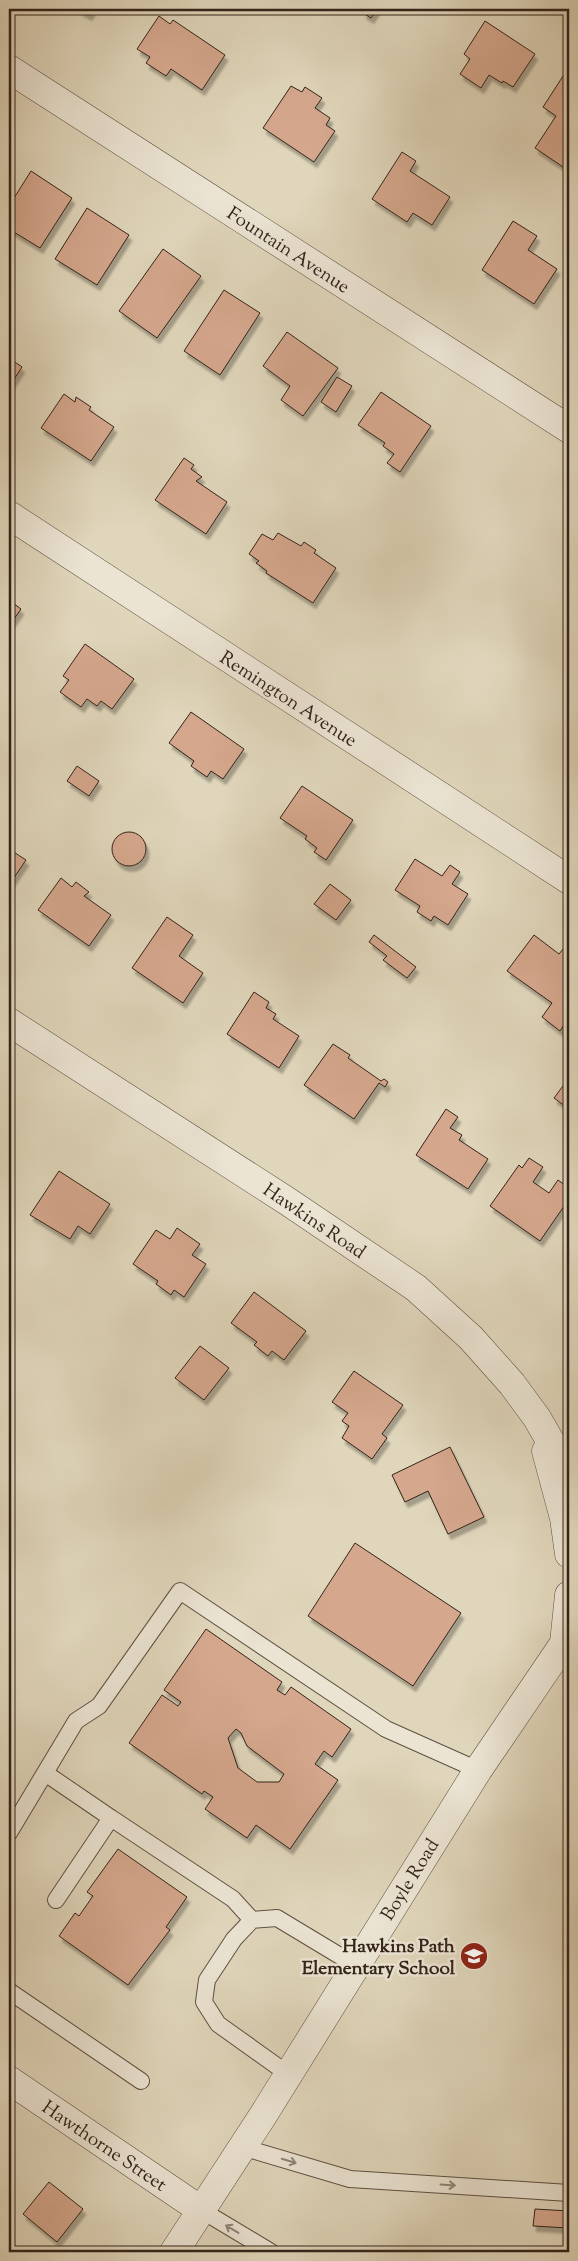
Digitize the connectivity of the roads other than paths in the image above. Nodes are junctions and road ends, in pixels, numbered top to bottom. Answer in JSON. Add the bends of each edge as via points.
{"nodes":[{"id":1,"x":9,"y":69,"type":"edge"},
{"id":2,"x":569,"y":429,"type":"edge"},
{"id":3,"x":9,"y":516,"type":"edge"},
{"id":4,"x":569,"y":880,"type":"edge"},
{"id":5,"x":9,"y":1022,"type":"edge"},
{"id":6,"x":537,"y":1418,"type":"junction"},
{"id":7,"x":569,"y":1443,"type":"edge"},
{"id":8,"x":569,"y":1474,"type":"edge"},
{"id":9,"x":569,"y":1554,"type":"edge"},
{"id":10,"x":569,"y":1595,"type":"edge"},
{"id":11,"x":568,"y":1640,"type":"edge"},
{"id":12,"x":478,"y":1770,"type":"junction"},
{"id":13,"x":45,"y":1773,"type":"junction"},
{"id":14,"x":111,"y":1818,"type":"junction"},
{"id":15,"x":9,"y":1833,"type":"edge"},
{"id":16,"x":56,"y":1900,"type":"dead end"},
{"id":17,"x":252,"y":1920,"type":"junction"},
{"id":18,"x":355,"y":1965,"type":"junction"},
{"id":19,"x":9,"y":1991,"type":"edge"},
{"id":20,"x":288,"y":2074,"type":"junction"},
{"id":21,"x":9,"y":2080,"type":"edge"},
{"id":22,"x":141,"y":2081,"type":"dead end"},
{"id":23,"x":242,"y":2147,"type":"junction"},
{"id":24,"x":569,"y":2193,"type":"edge"},
{"id":25,"x":201,"y":2210,"type":"junction"},
{"id":26,"x":267,"y":2250,"type":"edge"},
{"id":27,"x":174,"y":2252,"type":"edge"}],
"edges":[{"from":1,"to":2,"type":"street","name":"Fountain Avenue"},
{"from":3,"to":4,"type":"street","name":"Remington Avenue"},
{"from":5,"to":6,"type":"street","name":"Hawkins Road","via":[[416,1288],[471,1338]]},
{"from":6,"to":7,"type":"street"},
{"from":6,"to":8,"type":"street","name":"Hawkins Road"},
{"from":6,"to":9,"type":"street","via":[[564,1518]]},
{"from":10,"to":11,"type":"street"},
{"from":11,"to":12,"type":"street","name":"Boyle Road"},
{"from":12,"to":13,"type":"lane","via":[[386,1729],[180,1591],[99,1706],[76,1721]]},
{"from":12,"to":18,"type":"street","name":"Boyle Road"},
{"from":13,"to":14,"type":"lane"},
{"from":13,"to":15,"type":"lane"},
{"from":14,"to":16,"type":"lane"},
{"from":14,"to":17,"type":"lane","via":[[233,1899]]},
{"from":17,"to":18,"type":"lane","via":[[277,1918]]},
{"from":17,"to":20,"type":"lane","via":[[234,1939],[207,1980],[204,2002],[218,2024]]},
{"from":18,"to":20,"type":"street","name":"Boyle Road"},
{"from":19,"to":22,"type":"lane"},
{"from":20,"to":23,"type":"street","name":"Boyle Road"},
{"from":21,"to":25,"type":"street","name":"Hawthorne Street"},
{"from":23,"to":24,"type":"lane","one_way":true,"via":[[350,2179]]},
{"from":23,"to":25,"type":"street","name":"Boyle Road"},
{"from":26,"to":25,"type":"lane","one_way":true},
{"from":25,"to":27,"type":"street","name":"Boyle Road"}]}
